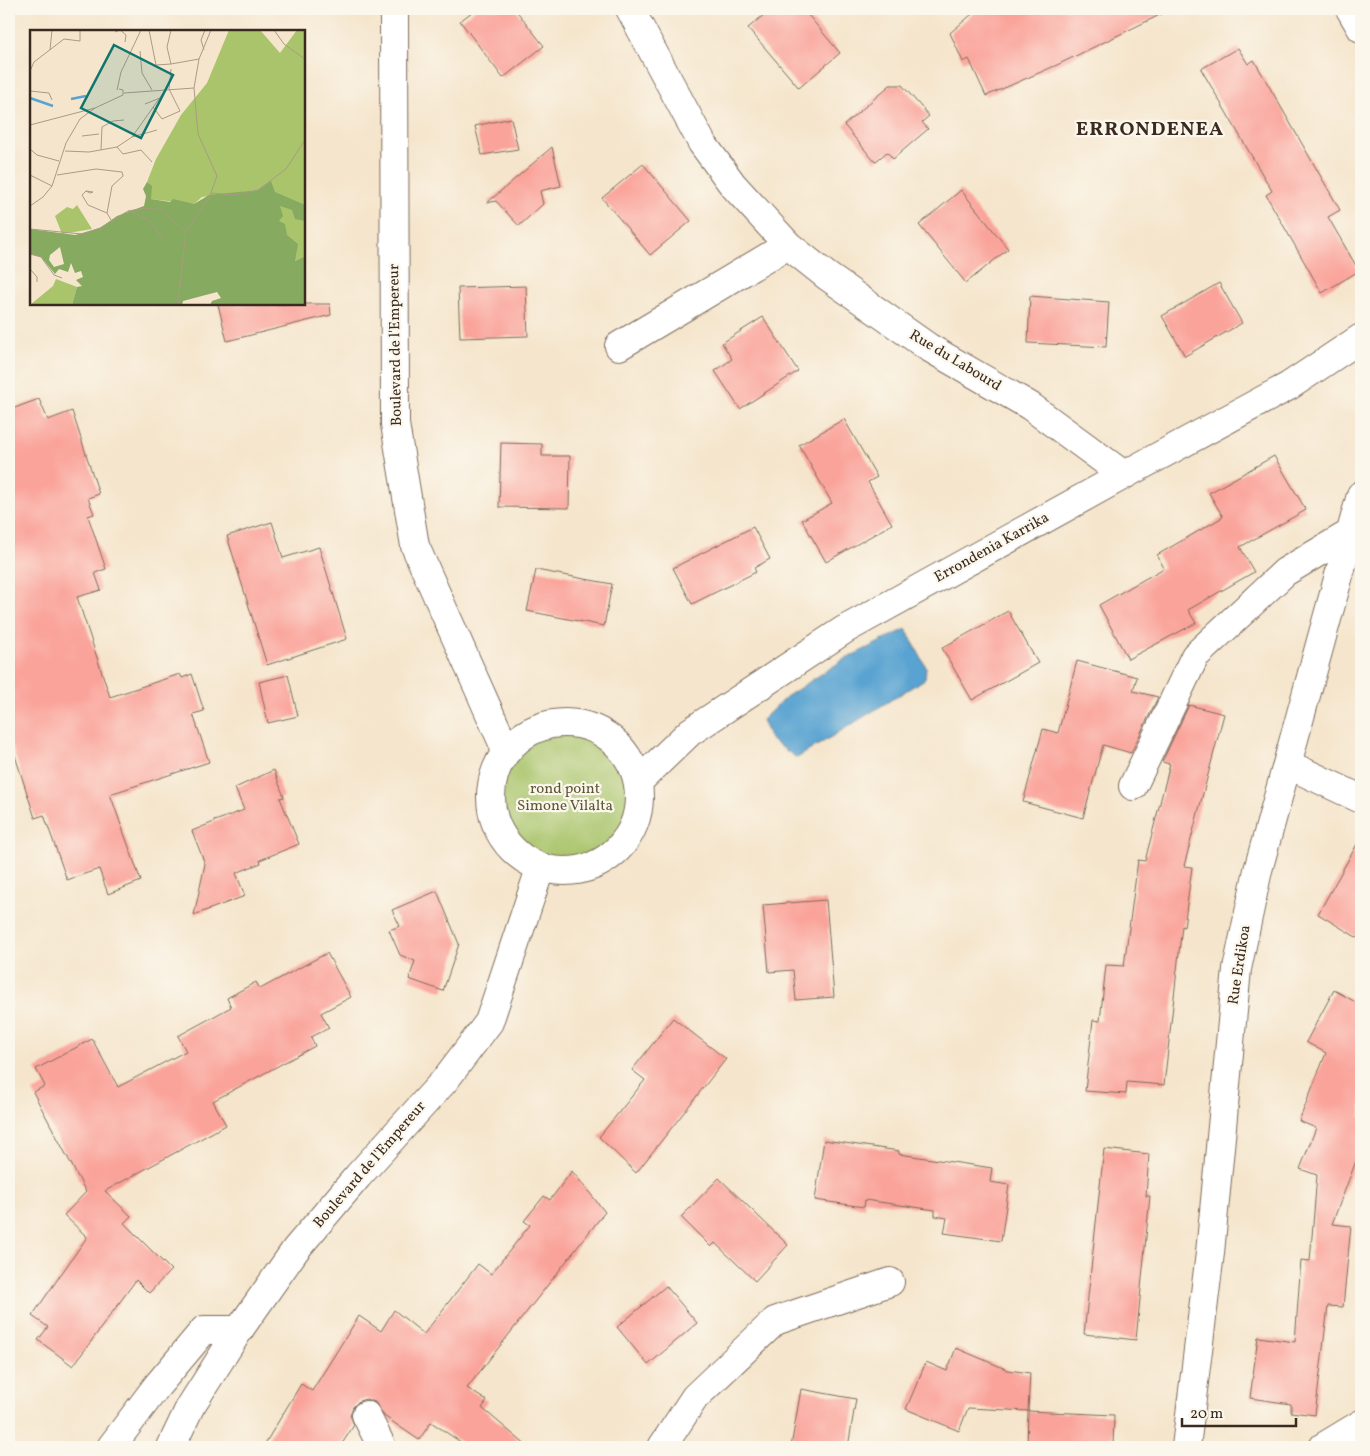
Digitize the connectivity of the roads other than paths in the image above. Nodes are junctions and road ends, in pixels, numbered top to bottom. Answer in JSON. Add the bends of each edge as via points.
{"nodes":[{"id":1,"x":394,"y":9,"type":"edge"},
{"id":2,"x":630,"y":9,"type":"edge"},
{"id":3,"x":1350,"y":9,"type":"edge"},
{"id":4,"x":1361,"y":28,"type":"edge"},
{"id":5,"x":788,"y":245,"type":"junction"},
{"id":6,"x":1361,"y":338,"type":"edge"},
{"id":7,"x":619,"y":346,"type":"dead end"},
{"id":8,"x":1124,"y":475,"type":"junction"},
{"id":9,"x":1361,"y":495,"type":"edge"},
{"id":10,"x":1349,"y":534,"type":"junction"},
{"id":11,"x":506,"y":750,"type":"junction"},
{"id":12,"x":1286,"y":764,"type":"junction"},
{"id":13,"x":639,"y":781,"type":"junction"},
{"id":14,"x":1133,"y":786,"type":"dead end"},
{"id":15,"x":1361,"y":799,"type":"edge"},
{"id":16,"x":540,"y":869,"type":"junction"},
{"id":17,"x":890,"y":1282,"type":"dead end"},
{"id":18,"x":239,"y":1330,"type":"junction"},
{"id":19,"x":366,"y":1415,"type":"dead end"},
{"id":20,"x":1361,"y":1424,"type":"edge"},
{"id":21,"x":110,"y":1447,"type":"edge"},
{"id":22,"x":171,"y":1447,"type":"edge"},
{"id":23,"x":382,"y":1447,"type":"edge"},
{"id":24,"x":662,"y":1447,"type":"edge"},
{"id":25,"x":1186,"y":1447,"type":"edge"},
{"id":26,"x":1322,"y":1447,"type":"edge"}],
"edges":[{"from":1,"to":11,"type":"street","name":"Boulevard de l'Empereur","via":[[395,424],[415,546]]},
{"from":2,"to":5,"type":"street","name":"Rue du Labourd","via":[[702,143],[733,184]]},
{"from":3,"to":4,"type":"street"},
{"from":5,"to":7,"type":"street"},
{"from":5,"to":8,"type":"street","name":"Rue du Labourd","via":[[928,347],[1030,406]]},
{"from":6,"to":8,"type":"street","name":"Errondenia Karrika","via":[[1289,386]]},
{"from":8,"to":13,"type":"street","name":"Errondenia Karrika","via":[[844,630],[690,732]]},
{"from":9,"to":10,"type":"street","name":"Rue Erdikoa"},
{"from":10,"to":12,"type":"street","name":"Rue Erdikoa"},
{"from":10,"to":14,"type":"street","via":[[1285,572],[1195,656]]},
{"from":11,"to":13,"type":"street","via":[[533,729],[566,722],[599,729],[625,750]]},
{"from":11,"to":16,"type":"street","via":[[490,785],[494,824],[512,852]]},
{"from":12,"to":15,"type":"street"},
{"from":12,"to":25,"type":"street","name":"Rue Erdikoa","via":[[1258,870],[1237,969],[1210,1253]]},
{"from":13,"to":16,"type":"street","via":[[637,820],[616,854],[580,872]]},
{"from":16,"to":18,"type":"street","name":"Boulevard de l'Empereur","via":[[489,1022],[445,1080],[296,1249]]},
{"from":17,"to":24,"type":"street","via":[[775,1321],[695,1397]]},
{"from":18,"to":21,"type":"street","via":[[204,1330]]},
{"from":18,"to":22,"type":"street","name":"Boulevard de l'Empereur","via":[[190,1407]]},
{"from":19,"to":23,"type":"street"},
{"from":20,"to":26,"type":"street"}]}
